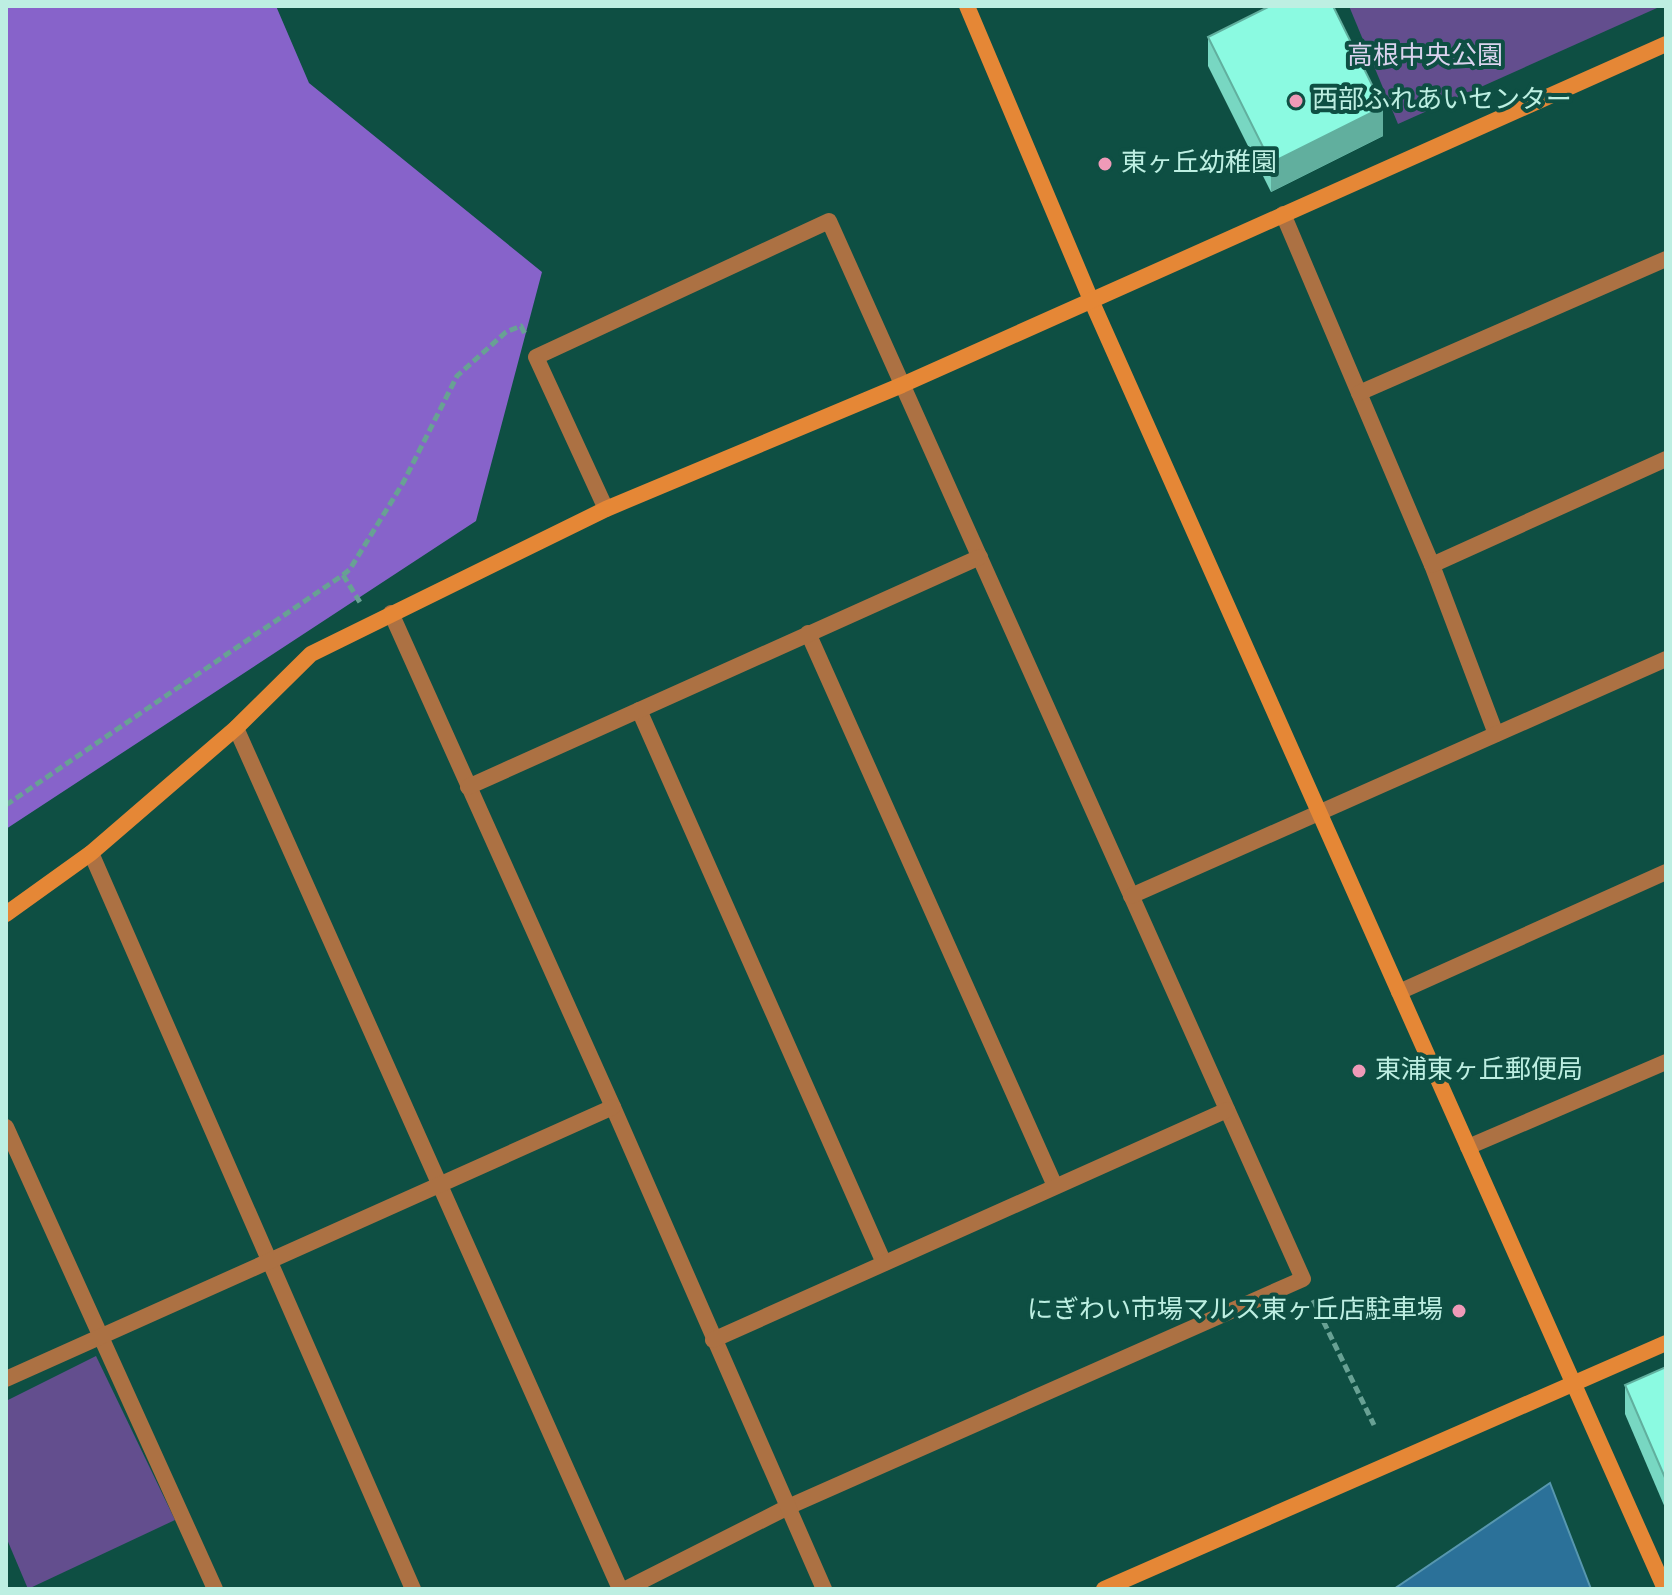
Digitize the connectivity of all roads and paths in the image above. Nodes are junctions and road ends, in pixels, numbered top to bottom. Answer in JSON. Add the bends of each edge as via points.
{"nodes":[{"id":1,"x":967,"y":6,"type":"edge"},
{"id":2,"x":1666,"y":44,"type":"edge"},
{"id":3,"x":1283,"y":214,"type":"junction"},
{"id":4,"x":1666,"y":259,"type":"edge"},
{"id":5,"x":1091,"y":300,"type":"junction"},
{"id":6,"x":536,"y":357,"type":"junction"},
{"id":7,"x":902,"y":385,"type":"junction"},
{"id":8,"x":1359,"y":393,"type":"junction"},
{"id":9,"x":1666,"y":459,"type":"edge"},
{"id":10,"x":606,"y":509,"type":"junction"},
{"id":11,"x":980,"y":557,"type":"junction"},
{"id":12,"x":1432,"y":565,"type":"junction"},
{"id":13,"x":343,"y":575,"type":"junction"},
{"id":14,"x":391,"y":613,"type":"junction"},
{"id":15,"x":372,"y":622,"type":"junction"},
{"id":16,"x":808,"y":633,"type":"junction"},
{"id":17,"x":1666,"y":659,"type":"edge"},
{"id":18,"x":639,"y":710,"type":"junction"},
{"id":19,"x":236,"y":728,"type":"junction"},
{"id":20,"x":1496,"y":734,"type":"junction"},
{"id":21,"x":468,"y":787,"type":"junction"},
{"id":22,"x":6,"y":805,"type":"edge"},
{"id":23,"x":1319,"y":812,"type":"junction"},
{"id":24,"x":91,"y":853,"type":"junction"},
{"id":25,"x":1666,"y":872,"type":"edge"},
{"id":26,"x":1131,"y":896,"type":"junction"},
{"id":27,"x":6,"y":914,"type":"edge"},
{"id":28,"x":1399,"y":992,"type":"junction"},
{"id":29,"x":1666,"y":1062,"type":"edge"},
{"id":30,"x":613,"y":1107,"type":"junction"},
{"id":31,"x":1227,"y":1110,"type":"junction"},
{"id":32,"x":6,"y":1127,"type":"edge"},
{"id":33,"x":1468,"y":1147,"type":"junction"},
{"id":34,"x":440,"y":1185,"type":"junction"},
{"id":35,"x":1055,"y":1186,"type":"junction"},
{"id":36,"x":269,"y":1261,"type":"junction"},
{"id":37,"x":884,"y":1263,"type":"junction"},
{"id":38,"x":1303,"y":1279,"type":"junction"},
{"id":39,"x":101,"y":1336,"type":"junction"},
{"id":40,"x":713,"y":1340,"type":"junction"},
{"id":41,"x":1666,"y":1343,"type":"edge"},
{"id":42,"x":6,"y":1379,"type":"edge"},
{"id":43,"x":1573,"y":1383,"type":"junction"},
{"id":44,"x":1374,"y":1425,"type":"dead end"},
{"id":45,"x":788,"y":1507,"type":"junction"},
{"id":46,"x":1663,"y":1577,"type":"edge"},
{"id":47,"x":215,"y":1589,"type":"edge"},
{"id":48,"x":413,"y":1589,"type":"edge"},
{"id":49,"x":623,"y":1589,"type":"edge"},
{"id":50,"x":824,"y":1589,"type":"edge"},
{"id":51,"x":1104,"y":1589,"type":"edge"}],
"edges":[{"from":1,"to":5,"type":"street"},
{"from":2,"to":3,"type":"street"},
{"from":3,"to":5,"type":"street"},
{"from":3,"to":8,"type":"street"},
{"from":4,"to":8,"type":"street"},
{"from":5,"to":7,"type":"street"},
{"from":5,"to":23,"type":"street"},
{"from":6,"to":7,"type":"street","via":[[829,221]]},
{"from":6,"to":10,"type":"street"},
{"from":6,"to":13,"type":"path","via":[[521,326],[506,332],[457,376],[403,483]]},
{"from":7,"to":10,"type":"street"},
{"from":7,"to":11,"type":"street"},
{"from":8,"to":12,"type":"street"},
{"from":9,"to":12,"type":"street"},
{"from":10,"to":14,"type":"street"},
{"from":11,"to":16,"type":"street"},
{"from":11,"to":26,"type":"street"},
{"from":12,"to":20,"type":"street"},
{"from":13,"to":15,"type":"path"},
{"from":13,"to":22,"type":"path"},
{"from":14,"to":15,"type":"street"},
{"from":14,"to":21,"type":"street"},
{"from":15,"to":19,"type":"street","via":[[311,654]]},
{"from":16,"to":18,"type":"street"},
{"from":16,"to":35,"type":"street"},
{"from":17,"to":20,"type":"street"},
{"from":18,"to":21,"type":"street"},
{"from":18,"to":37,"type":"street"},
{"from":19,"to":24,"type":"street"},
{"from":19,"to":34,"type":"street"},
{"from":20,"to":23,"type":"street"},
{"from":21,"to":30,"type":"street"},
{"from":23,"to":26,"type":"street"},
{"from":23,"to":28,"type":"street"},
{"from":24,"to":27,"type":"street"},
{"from":24,"to":36,"type":"street"},
{"from":25,"to":28,"type":"street"},
{"from":26,"to":31,"type":"street"},
{"from":28,"to":33,"type":"street"},
{"from":29,"to":33,"type":"street"},
{"from":30,"to":34,"type":"street"},
{"from":30,"to":40,"type":"street"},
{"from":31,"to":35,"type":"street"},
{"from":31,"to":38,"type":"street"},
{"from":32,"to":39,"type":"street"},
{"from":33,"to":43,"type":"street"},
{"from":34,"to":36,"type":"street"},
{"from":34,"to":49,"type":"street"},
{"from":35,"to":37,"type":"street"},
{"from":36,"to":39,"type":"street"},
{"from":36,"to":48,"type":"street"},
{"from":37,"to":40,"type":"street"},
{"from":38,"to":44,"type":"path"},
{"from":38,"to":45,"type":"street"},
{"from":39,"to":42,"type":"street"},
{"from":39,"to":47,"type":"street"},
{"from":40,"to":45,"type":"street"},
{"from":41,"to":43,"type":"street"},
{"from":43,"to":46,"type":"street"},
{"from":43,"to":51,"type":"street"},
{"from":45,"to":49,"type":"street"},
{"from":45,"to":50,"type":"street"}]}
